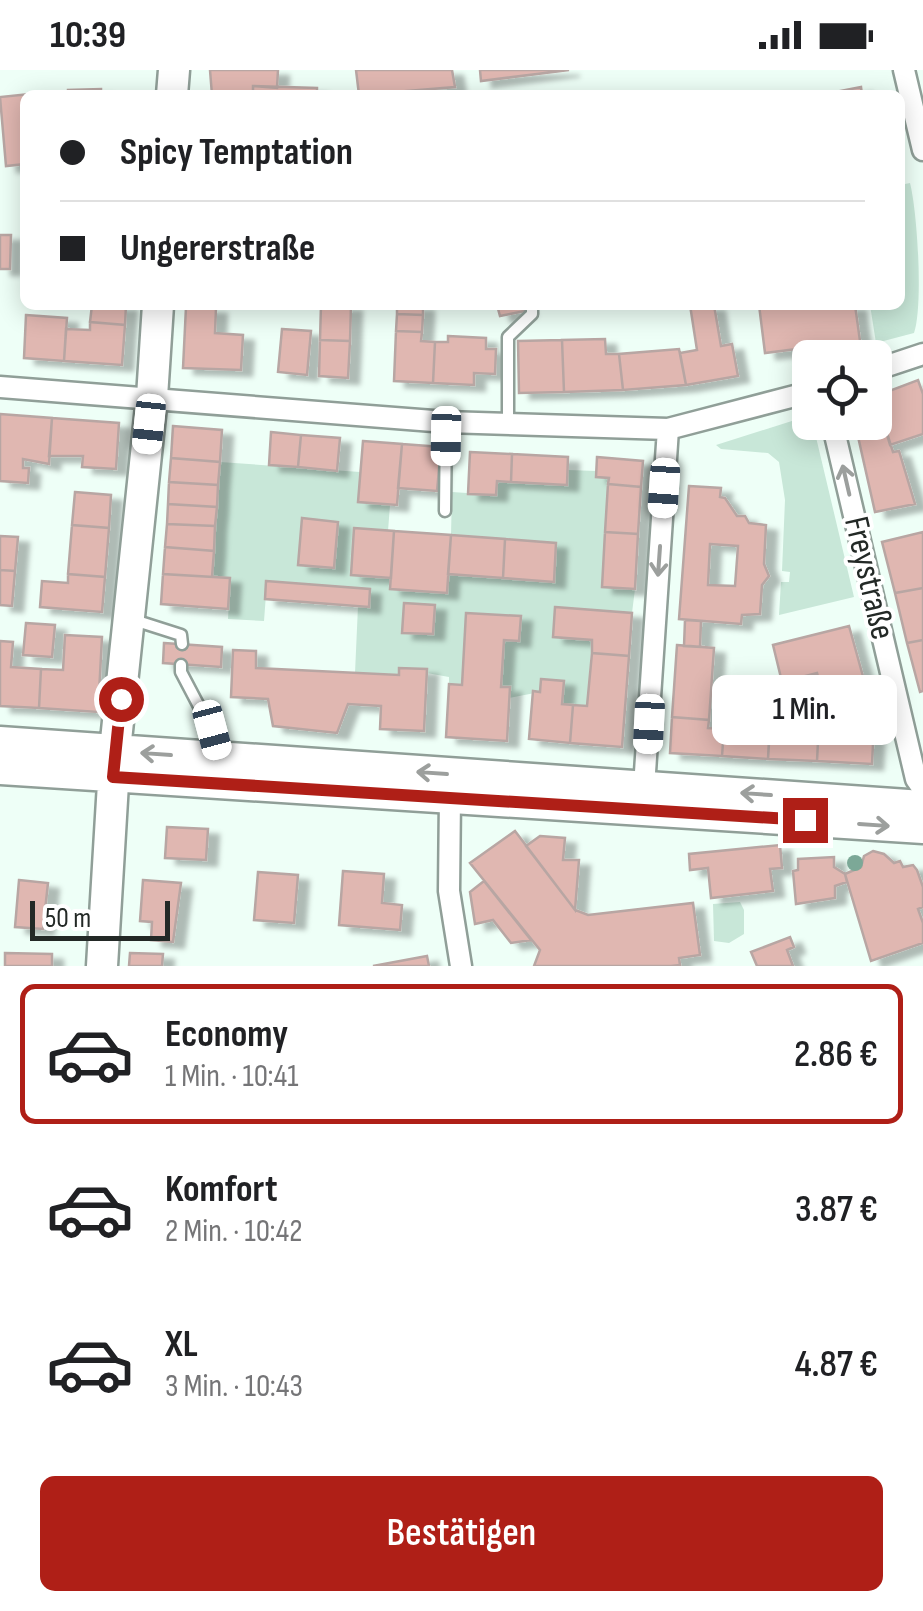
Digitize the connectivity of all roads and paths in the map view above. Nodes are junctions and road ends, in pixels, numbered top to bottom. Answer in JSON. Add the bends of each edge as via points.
{"nodes":[{"id":1,"x":904,"y":70,"type":"edge"},
{"id":2,"x":923,"y":150,"type":"edge"},
{"id":3,"x":158,"y":310,"type":"edge"},
{"id":4,"x":532,"y":310,"type":"edge"},
{"id":5,"x":923,"y":354,"type":"edge"},
{"id":6,"x":892,"y":364,"type":"edge"},
{"id":7,"x":0,"y":387,"type":"edge"},
{"id":8,"x":152,"y":397,"type":"junction"},
{"id":9,"x":792,"y":397,"type":"edge"},
{"id":10,"x":446,"y":422,"type":"junction"},
{"id":11,"x":508,"y":424,"type":"junction"},
{"id":12,"x":668,"y":429,"type":"junction"},
{"id":13,"x":836,"y":440,"type":"edge"},
{"id":14,"x":444,"y":510,"type":"dead end"},
{"id":15,"x":129,"y":619,"type":"junction"},
{"id":16,"x":182,"y":644,"type":"dead end"},
{"id":17,"x":181,"y":664,"type":"dead end"},
{"id":18,"x":0,"y":742,"type":"edge"},
{"id":19,"x":220,"y":758,"type":"junction"},
{"id":20,"x":114,"y":764,"type":"junction"},
{"id":21,"x":0,"y":769,"type":"edge"},
{"id":22,"x":644,"y":787,"type":"junction"},
{"id":23,"x":923,"y":790,"type":"edge"},
{"id":24,"x":450,"y":797,"type":"junction"},
{"id":25,"x":923,"y":806,"type":"edge"},
{"id":26,"x":923,"y":828,"type":"edge"},
{"id":27,"x":102,"y":966,"type":"edge"},
{"id":28,"x":461,"y":966,"type":"edge"}],
"edges":[{"from":1,"to":2,"type":"street"},
{"from":3,"to":8,"type":"main road"},
{"from":4,"to":11,"type":"lane","via":[[508,336]]},
{"from":5,"to":6,"type":"street"},
{"from":7,"to":8,"type":"street"},
{"from":8,"to":10,"type":"street"},
{"from":8,"to":15,"type":"main road"},
{"from":9,"to":12,"type":"street"},
{"from":10,"to":11,"type":"street"},
{"from":10,"to":14,"type":"lane"},
{"from":11,"to":12,"type":"street"},
{"from":12,"to":22,"type":"street","one_way":true},
{"from":23,"to":13,"type":"street","name":"Freystraße","one_way":true},
{"from":15,"to":16,"type":"lane","via":[[181,635]]},
{"from":15,"to":20,"type":"main road"},
{"from":17,"to":19,"type":"lane"},
{"from":18,"to":20,"type":"main road"},
{"from":19,"to":20,"type":"main road","one_way":true},
{"from":22,"to":19,"type":"main road","one_way":true},
{"from":20,"to":21,"type":"main road"},
{"from":20,"to":24,"type":"main road"},
{"from":20,"to":27,"type":"main road"},
{"from":25,"to":22,"type":"main road","one_way":true},
{"from":24,"to":26,"type":"main road","one_way":true},
{"from":24,"to":28,"type":"street","via":[[449,891]]}]}
